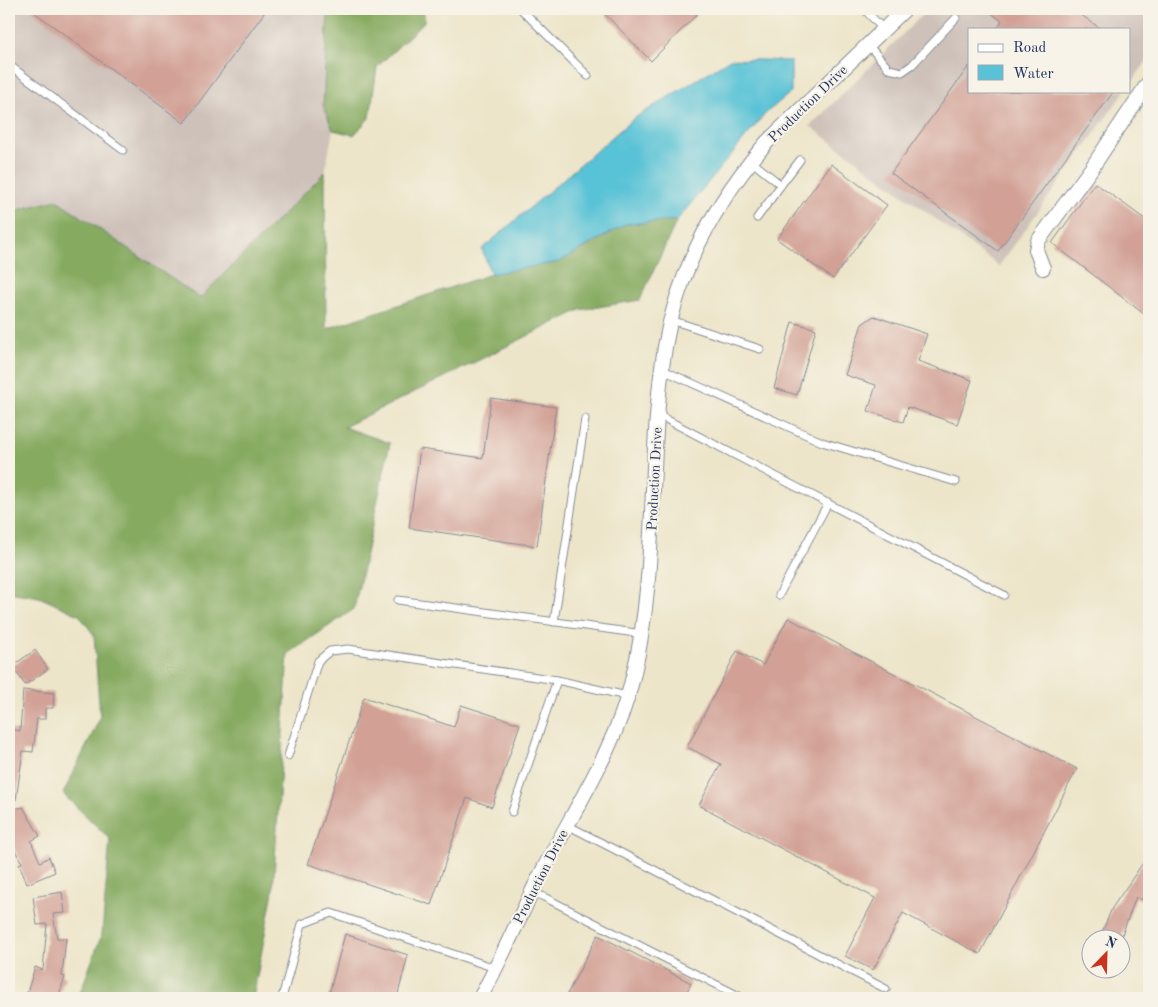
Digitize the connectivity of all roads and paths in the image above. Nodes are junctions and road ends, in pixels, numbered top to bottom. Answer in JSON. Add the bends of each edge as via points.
{"nodes":[{"id":1,"x":521,"y":9,"type":"edge"},
{"id":2,"x":864,"y":9,"type":"edge"},
{"id":3,"x":905,"y":9,"type":"edge"},
{"id":4,"x":956,"y":18,"type":"dead end"},
{"id":5,"x":885,"y":30,"type":"junction"},
{"id":6,"x":869,"y":46,"type":"junction"},
{"id":7,"x":9,"y":65,"type":"edge"},
{"id":8,"x":588,"y":76,"type":"dead end"},
{"id":9,"x":1149,"y":82,"type":"edge"},
{"id":10,"x":123,"y":150,"type":"dead end"},
{"id":11,"x":800,"y":160,"type":"dead end"},
{"id":12,"x":751,"y":161,"type":"junction"},
{"id":13,"x":781,"y":185,"type":"junction"},
{"id":14,"x":757,"y":218,"type":"dead end"},
{"id":15,"x":1043,"y":268,"type":"dead end"},
{"id":16,"x":671,"y":320,"type":"junction"},
{"id":17,"x":760,"y":349,"type":"dead end"},
{"id":18,"x":663,"y":370,"type":"junction"},
{"id":19,"x":658,"y":415,"type":"junction"},
{"id":20,"x":585,"y":419,"type":"dead end"},
{"id":21,"x":956,"y":482,"type":"dead end"},
{"id":22,"x":828,"y":503,"type":"junction"},
{"id":23,"x":780,"y":595,"type":"dead end"},
{"id":24,"x":1004,"y":595,"type":"dead end"},
{"id":25,"x":398,"y":600,"type":"dead end"},
{"id":26,"x":554,"y":622,"type":"junction"},
{"id":27,"x":643,"y":634,"type":"junction"},
{"id":28,"x":557,"y":680,"type":"junction"},
{"id":29,"x":627,"y":696,"type":"junction"},
{"id":30,"x":288,"y":756,"type":"dead end"},
{"id":31,"x":512,"y":812,"type":"dead end"},
{"id":32,"x":566,"y":825,"type":"junction"},
{"id":33,"x":532,"y":891,"type":"junction"},
{"id":34,"x":495,"y":968,"type":"junction"},
{"id":35,"x":886,"y":989,"type":"dead end"},
{"id":36,"x":282,"y":998,"type":"edge"},
{"id":37,"x":480,"y":998,"type":"edge"},
{"id":38,"x":743,"y":998,"type":"edge"}],
"edges":[{"from":1,"to":8,"type":"lane"},
{"from":2,"to":5,"type":"lane"},
{"from":3,"to":5,"type":"street","name":"Production Drive"},
{"from":4,"to":6,"type":"lane","via":[[902,72],[890,69]]},
{"from":5,"to":6,"type":"street","name":"Production Drive"},
{"from":6,"to":12,"type":"street","name":"Production Drive"},
{"from":7,"to":10,"type":"lane"},
{"from":9,"to":15,"type":"street","via":[[1038,241],[1036,250]]},
{"from":11,"to":13,"type":"lane"},
{"from":12,"to":13,"type":"lane"},
{"from":12,"to":16,"type":"street","name":"Production Drive","via":[[726,193],[710,221],[681,286]]},
{"from":13,"to":14,"type":"lane"},
{"from":16,"to":17,"type":"lane"},
{"from":16,"to":18,"type":"street","name":"Production Drive"},
{"from":18,"to":19,"type":"street","name":"Production Drive"},
{"from":18,"to":21,"type":"lane","via":[[822,442]]},
{"from":19,"to":22,"type":"lane"},
{"from":19,"to":27,"type":"street","name":"Production Drive","via":[[652,544]]},
{"from":20,"to":26,"type":"lane"},
{"from":22,"to":23,"type":"lane"},
{"from":22,"to":24,"type":"lane"},
{"from":25,"to":26,"type":"lane"},
{"from":26,"to":27,"type":"lane"},
{"from":27,"to":29,"type":"street","name":"Production Drive"},
{"from":28,"to":29,"type":"lane"},
{"from":28,"to":30,"type":"lane","via":[[348,650],[330,651],[318,661]]},
{"from":28,"to":31,"type":"lane"},
{"from":29,"to":32,"type":"street","name":"Production Drive","via":[[618,722]]},
{"from":32,"to":33,"type":"street","name":"Production Drive"},
{"from":32,"to":35,"type":"lane"},
{"from":33,"to":34,"type":"street","name":"Production Drive"},
{"from":33,"to":38,"type":"lane"},
{"from":34,"to":36,"type":"lane","via":[[331,913],[302,924]]},
{"from":34,"to":37,"type":"street","name":"Production Drive"}]}
